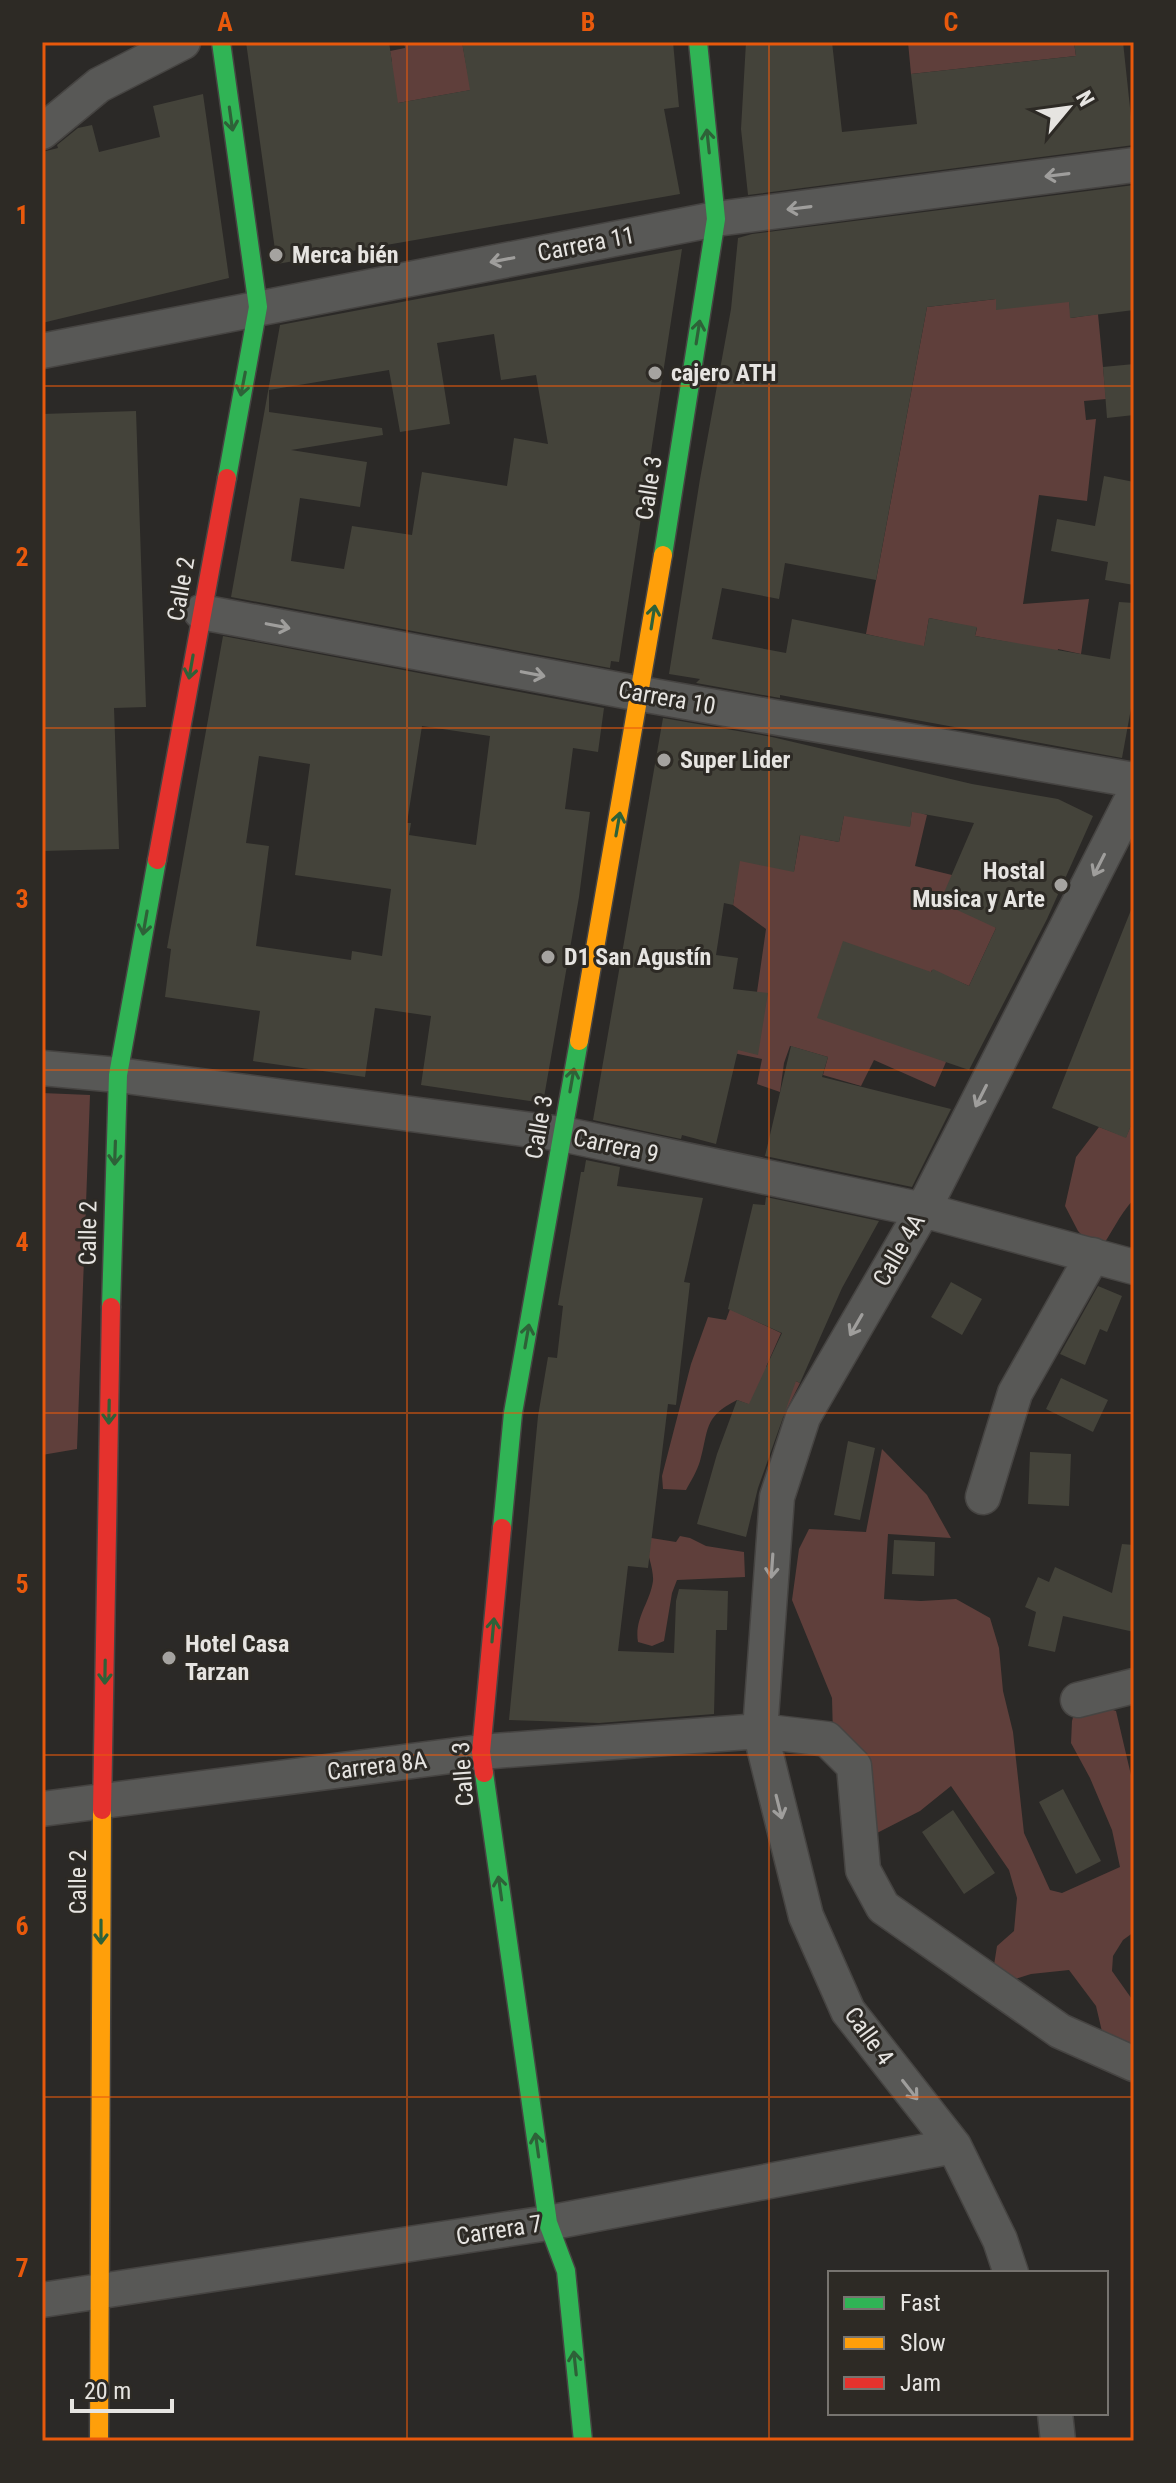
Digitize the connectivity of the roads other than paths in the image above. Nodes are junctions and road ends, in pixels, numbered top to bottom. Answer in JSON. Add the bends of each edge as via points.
{"nodes":[{"id":1,"x":183,"y":42,"type":"edge"},
{"id":2,"x":221,"y":42,"type":"edge"},
{"id":3,"x":698,"y":42,"type":"edge"},
{"id":4,"x":42,"y":132,"type":"edge"},
{"id":5,"x":1134,"y":165,"type":"edge"},
{"id":6,"x":716,"y":219,"type":"junction"},
{"id":7,"x":258,"y":307,"type":"junction"},
{"id":8,"x":42,"y":351,"type":"edge"},
{"id":9,"x":201,"y":612,"type":"junction"},
{"id":10,"x":641,"y":694,"type":"junction"},
{"id":11,"x":1134,"y":780,"type":"edge"},
{"id":12,"x":1134,"y":795,"type":"edge"},
{"id":13,"x":42,"y":1068,"type":"edge"},
{"id":14,"x":118,"y":1075,"type":"junction"},
{"id":15,"x":562,"y":1134,"type":"junction"},
{"id":16,"x":923,"y":1210,"type":"junction"},
{"id":17,"x":1093,"y":1255,"type":"junction"},
{"id":18,"x":1134,"y":1267,"type":"edge"},
{"id":19,"x":983,"y":1497,"type":"dead end"},
{"id":20,"x":1134,"y":1686,"type":"edge"},
{"id":21,"x":1078,"y":1700,"type":"dead end"},
{"id":22,"x":760,"y":1731,"type":"junction"},
{"id":23,"x":481,"y":1752,"type":"junction"},
{"id":24,"x":102,"y":1802,"type":"junction"},
{"id":25,"x":42,"y":1809,"type":"edge"},
{"id":26,"x":1134,"y":2064,"type":"edge"},
{"id":27,"x":954,"y":2146,"type":"junction"},
{"id":28,"x":548,"y":2223,"type":"junction"},
{"id":29,"x":543,"y":2263,"type":"dead end"},
{"id":30,"x":1010,"y":2271,"type":"edge"},
{"id":31,"x":99,"y":2289,"type":"junction"},
{"id":32,"x":42,"y":2300,"type":"edge"},
{"id":33,"x":1055,"y":2415,"type":"edge"},
{"id":34,"x":99,"y":2441,"type":"edge"},
{"id":35,"x":583,"y":2441,"type":"edge"},
{"id":36,"x":1058,"y":2441,"type":"edge"}],
"edges":[{"from":1,"to":4,"type":"street","via":[[99,85]]},
{"from":2,"to":7,"type":"main road","name":"Calle 2","one_way":true},
{"from":6,"to":3,"type":"main road","name":"Calle 3","one_way":true},
{"from":5,"to":6,"type":"street","name":"Carrera 11","one_way":true},
{"from":6,"to":7,"type":"street","name":"Carrera 11","one_way":true},
{"from":10,"to":6,"type":"main road","name":"Calle 3","one_way":true},
{"from":7,"to":8,"type":"street","name":"Carrera 11"},
{"from":7,"to":9,"type":"main road","name":"Calle 2","one_way":true},
{"from":9,"to":10,"type":"street","name":"Carrera 10","one_way":true},
{"from":9,"to":14,"type":"main road","name":"Calle 2","one_way":true},
{"from":10,"to":11,"type":"street","name":"Carrera 10"},
{"from":15,"to":10,"type":"main road","name":"Calle 3","one_way":true},
{"from":12,"to":16,"type":"street","name":"Calle 4A","one_way":true},
{"from":13,"to":14,"type":"street","name":"Carrera 9"},
{"from":14,"to":15,"type":"street","name":"Carrera 9"},
{"from":14,"to":24,"type":"main road","name":"Calle 2","one_way":true},
{"from":15,"to":16,"type":"street","name":"Carrera 9"},
{"from":23,"to":15,"type":"main road","name":"Calle 3","one_way":true,"via":[[513,1413]]},
{"from":16,"to":17,"type":"street","name":"Carrera 9"},
{"from":16,"to":22,"type":"street","name":"Calle 4A","one_way":true,"via":[[803,1417],[777,1497]]},
{"from":17,"to":18,"type":"street","name":"Carrera 9"},
{"from":17,"to":19,"type":"street","via":[[1015,1393]]},
{"from":20,"to":21,"type":"street"},
{"from":22,"to":23,"type":"street","name":"Carrera 8A"},
{"from":22,"to":26,"type":"street","via":[[827,1739],[854,1766],[863,1870],[883,1907],[1060,2031]]},
{"from":22,"to":27,"type":"street","name":"Calle 4","one_way":true,"via":[[806,1916],[848,2011]]},
{"from":23,"to":24,"type":"street","name":"Carrera 8A"},
{"from":28,"to":23,"type":"main road","name":"Calle 3","one_way":true},
{"from":24,"to":25,"type":"street","name":"Carrera 8A"},
{"from":24,"to":31,"type":"main road","name":"Calle 2","one_way":true},
{"from":27,"to":28,"type":"street","name":"Carrera 7"},
{"from":27,"to":30,"type":"street","name":"Calle 4"},
{"from":28,"to":29,"type":"main road","name":"Calle 3"},
{"from":28,"to":31,"type":"street","name":"Carrera 7"},
{"from":35,"to":28,"type":"main road","name":"Calle 3","one_way":true,"via":[[566,2271]]},
{"from":31,"to":32,"type":"street","name":"Carrera 7"},
{"from":31,"to":34,"type":"main road","name":"Calle 2"},
{"from":33,"to":36,"type":"street"}]}
